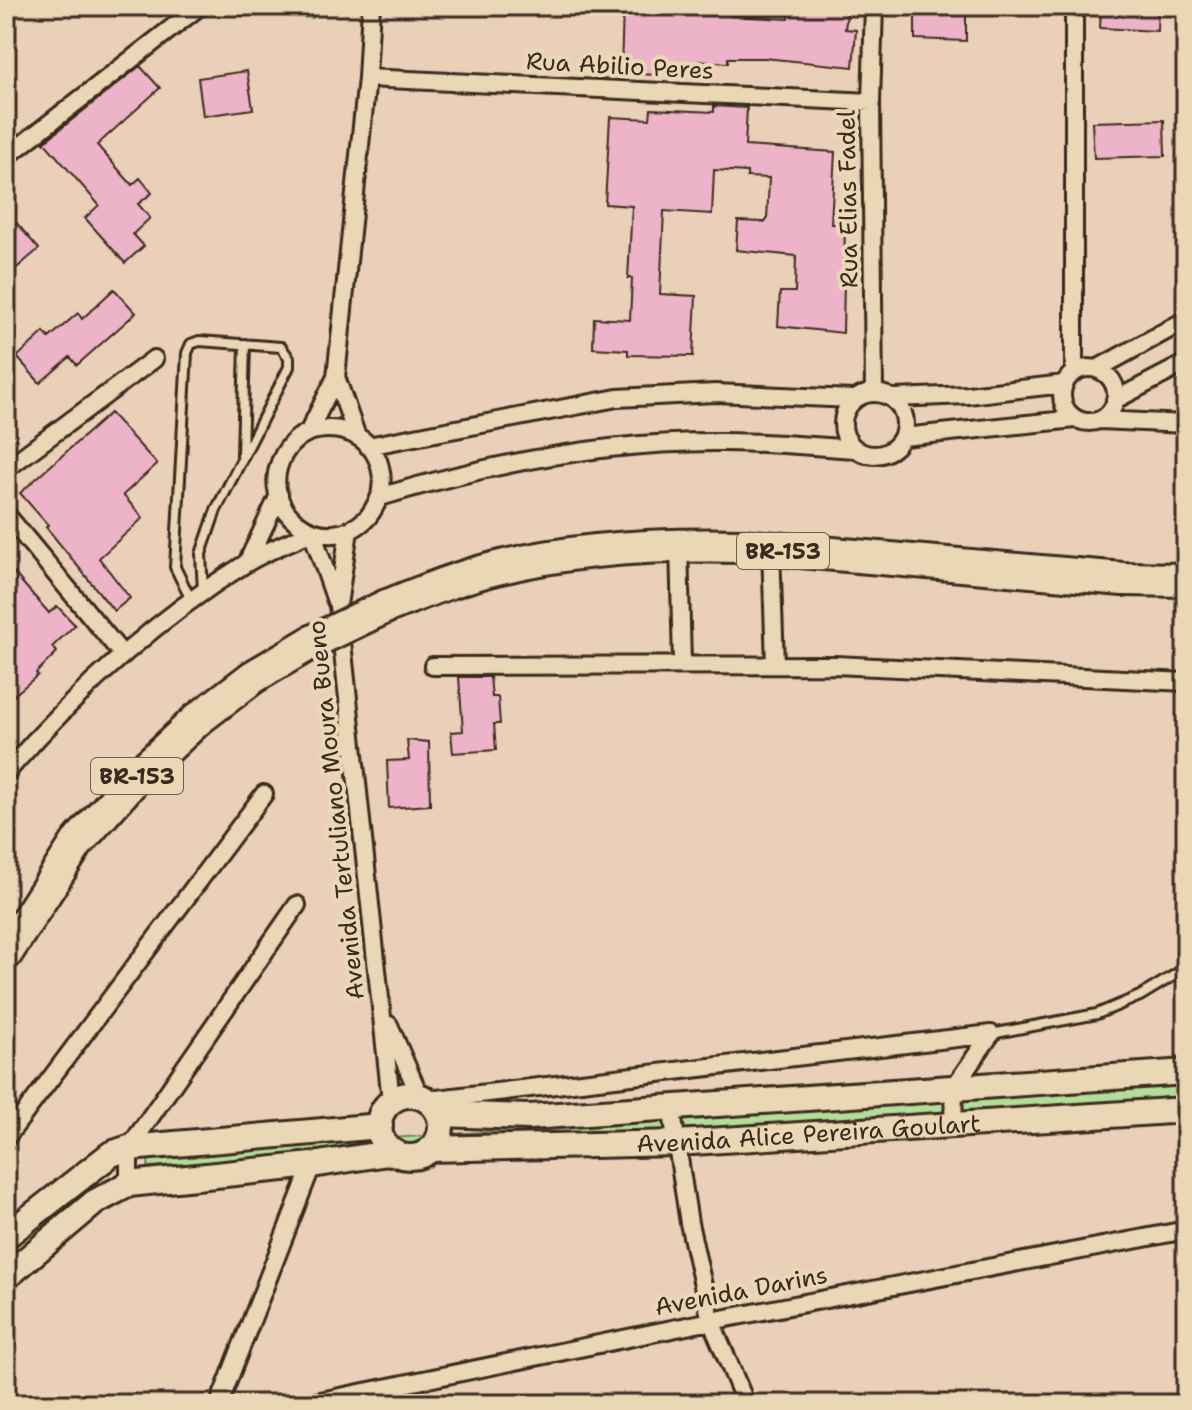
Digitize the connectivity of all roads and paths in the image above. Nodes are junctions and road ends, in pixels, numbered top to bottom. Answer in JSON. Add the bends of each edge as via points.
{"nodes":[{"id":1,"x":200,"y":6,"type":"edge"},
{"id":2,"x":371,"y":6,"type":"edge"},
{"id":3,"x":874,"y":6,"type":"edge"},
{"id":4,"x":1074,"y":6,"type":"edge"},
{"id":5,"x":367,"y":78,"type":"junction"},
{"id":6,"x":871,"y":102,"type":"junction"},
{"id":7,"x":6,"y":157,"type":"edge"},
{"id":8,"x":1186,"y":320,"type":"edge"},
{"id":9,"x":245,"y":344,"type":"junction"},
{"id":10,"x":154,"y":359,"type":"dead end"},
{"id":11,"x":1186,"y":363,"type":"edge"},
{"id":12,"x":1097,"y":369,"type":"junction"},
{"id":13,"x":336,"y":377,"type":"junction"},
{"id":14,"x":1069,"y":378,"type":"junction"},
{"id":15,"x":874,"y":393,"type":"junction"},
{"id":16,"x":894,"y":398,"type":"junction"},
{"id":17,"x":853,"y":399,"type":"junction"},
{"id":18,"x":1115,"y":400,"type":"junction"},
{"id":19,"x":1075,"y":419,"type":"junction"},
{"id":20,"x":1100,"y":420,"type":"junction"},
{"id":21,"x":1186,"y":424,"type":"edge"},
{"id":22,"x":309,"y":431,"type":"junction"},
{"id":23,"x":903,"y":437,"type":"junction"},
{"id":24,"x":362,"y":440,"type":"junction"},
{"id":25,"x":854,"y":449,"type":"junction"},
{"id":26,"x":242,"y":459,"type":"junction"},
{"id":27,"x":6,"y":469,"type":"edge"},
{"id":28,"x":279,"y":495,"type":"junction"},
{"id":29,"x":380,"y":497,"type":"junction"},
{"id":30,"x":6,"y":514,"type":"edge"},
{"id":31,"x":349,"y":530,"type":"junction"},
{"id":32,"x":312,"y":532,"type":"junction"},
{"id":33,"x":679,"y":544,"type":"junction"},
{"id":34,"x":771,"y":550,"type":"junction"},
{"id":35,"x":247,"y":563,"type":"junction"},
{"id":36,"x":1186,"y":580,"type":"edge"},
{"id":37,"x":197,"y":597,"type":"junction"},
{"id":38,"x":338,"y":605,"type":"junction"},
{"id":39,"x":122,"y":654,"type":"junction"},
{"id":40,"x":682,"y":664,"type":"junction"},
{"id":41,"x":775,"y":664,"type":"junction"},
{"id":42,"x":433,"y":666,"type":"dead end"},
{"id":43,"x":1186,"y":682,"type":"edge"},
{"id":44,"x":6,"y":773,"type":"edge"},
{"id":45,"x":264,"y":794,"type":"dead end"},
{"id":46,"x":297,"y":905,"type":"dead end"},
{"id":47,"x":6,"y":953,"type":"edge"},
{"id":48,"x":1186,"y":968,"type":"edge"},
{"id":49,"x":382,"y":1009,"type":"junction"},
{"id":50,"x":991,"y":1034,"type":"junction"},
{"id":51,"x":1186,"y":1072,"type":"edge"},
{"id":52,"x":954,"y":1087,"type":"junction"},
{"id":53,"x":391,"y":1101,"type":"junction"},
{"id":54,"x":429,"y":1104,"type":"junction"},
{"id":55,"x":671,"y":1106,"type":"junction"},
{"id":56,"x":1186,"y":1110,"type":"edge"},
{"id":57,"x":380,"y":1126,"type":"junction"},
{"id":58,"x":953,"y":1126,"type":"junction"},
{"id":59,"x":6,"y":1138,"type":"edge"},
{"id":60,"x":677,"y":1143,"type":"junction"},
{"id":61,"x":129,"y":1148,"type":"junction"},
{"id":62,"x":431,"y":1149,"type":"junction"},
{"id":63,"x":394,"y":1152,"type":"junction"},
{"id":64,"x":312,"y":1165,"type":"junction"},
{"id":65,"x":129,"y":1184,"type":"junction"},
{"id":66,"x":1186,"y":1230,"type":"edge"},
{"id":67,"x":6,"y":1236,"type":"edge"},
{"id":68,"x":6,"y":1277,"type":"edge"},
{"id":69,"x":711,"y":1321,"type":"junction"},
{"id":70,"x":219,"y":1404,"type":"edge"},
{"id":71,"x":306,"y":1404,"type":"edge"},
{"id":72,"x":746,"y":1404,"type":"edge"}],
"edges":[{"from":1,"to":7,"type":"street"},
{"from":2,"to":5,"type":"street"},
{"from":3,"to":6,"type":"street","name":"Rua Elias Fadel"},
{"from":4,"to":14,"type":"street"},
{"from":5,"to":6,"type":"street","name":"Rua Abilio Peres"},
{"from":5,"to":13,"type":"street"},
{"from":6,"to":15,"type":"street","name":"Rua Elias Fadel"},
{"from":8,"to":12,"type":"street"},
{"from":9,"to":26,"type":"lane"},
{"from":9,"to":26,"type":"lane","via":[[281,347],[289,367]]},
{"from":9,"to":37,"type":"lane","via":[[199,341],[187,353],[175,567]]},
{"from":10,"to":27,"type":"street"},
{"from":11,"to":18,"type":"street"},
{"from":12,"to":14,"type":"street","via":[[1084,368]]},
{"from":12,"to":18,"type":"street","via":[[1115,387]]},
{"from":13,"to":22,"type":"street"},
{"from":13,"to":24,"type":"street"},
{"from":14,"to":16,"type":"street","via":[[968,395]]},
{"from":14,"to":19,"type":"street","via":[[1062,397]]},
{"from":15,"to":16,"type":"street"},
{"from":15,"to":17,"type":"street"},
{"from":16,"to":23,"type":"street","via":[[906,423]]},
{"from":17,"to":24,"type":"street","via":[[715,393],[617,398]]},
{"from":17,"to":25,"type":"street","via":[[842,424]]},
{"from":18,"to":20,"type":"street"},
{"from":19,"to":20,"type":"street"},
{"from":19,"to":23,"type":"street"},
{"from":20,"to":21,"type":"street"},
{"from":22,"to":24,"type":"street","via":[[333,427]]},
{"from":22,"to":28,"type":"street","via":[[290,444],[278,464]]},
{"from":23,"to":25,"type":"street","via":[[881,455]]},
{"from":24,"to":29,"type":"street","via":[[382,473]]},
{"from":25,"to":29,"type":"street","via":[[715,442],[622,447],[501,464]]},
{"from":26,"to":37,"type":"lane","via":[[201,554]]},
{"from":28,"to":32,"type":"street","via":[[285,511]]},
{"from":28,"to":35,"type":"street"},
{"from":29,"to":31,"type":"street","via":[[368,517]]},
{"from":30,"to":39,"type":"street"},
{"from":31,"to":32,"type":"street"},
{"from":31,"to":38,"type":"street","name":"Avenida Tertuliano Moura Bueno"},
{"from":32,"to":35,"type":"street"},
{"from":32,"to":38,"type":"street","name":"Avenida Tertuliano Moura Bueno"},
{"from":33,"to":34,"type":"highway","number":"BR-153"},
{"from":33,"to":40,"type":"street"},
{"from":33,"to":47,"type":"highway","number":"BR-153","bridge":true,"via":[[584,551],[496,568],[387,606],[253,677],[136,777],[77,843]]},
{"from":34,"to":36,"type":"highway","number":"BR-153"},
{"from":34,"to":41,"type":"street"},
{"from":35,"to":37,"type":"street"},
{"from":37,"to":39,"type":"street"},
{"from":38,"to":49,"type":"street","name":"Avenida Tertuliano Moura Bueno"},
{"from":39,"to":44,"type":"street"},
{"from":40,"to":41,"type":"street"},
{"from":40,"to":42,"type":"street"},
{"from":41,"to":43,"type":"street"},
{"from":45,"to":59,"type":"street"},
{"from":46,"to":61,"type":"street"},
{"from":48,"to":50,"type":"lane","via":[[1097,1014]]},
{"from":49,"to":53,"type":"street","name":"Avenida Tertuliano Moura Bueno"},
{"from":49,"to":54,"type":"street","name":"Avenida Tertuliano Moura Bueno"},
{"from":50,"to":52,"type":"street"},
{"from":50,"to":54,"type":"street"},
{"from":51,"to":52,"type":"street","name":"Avenida Alice Pereira Goulart"},
{"from":52,"to":55,"type":"street","name":"Avenida Alice Pereira Goulart"},
{"from":52,"to":58,"type":"street"},
{"from":53,"to":54,"type":"street","via":[[407,1095]]},
{"from":53,"to":57,"type":"street"},
{"from":54,"to":55,"type":"street","name":"Avenida Alice Pereira Goulart","via":[[529,1117]]},
{"from":54,"to":62,"type":"street","via":[[441,1126]]},
{"from":55,"to":60,"type":"street"},
{"from":56,"to":58,"type":"street","name":"Avenida Alice Pereira Goulart"},
{"from":57,"to":61,"type":"street"},
{"from":57,"to":63,"type":"street","via":[[385,1144]]},
{"from":58,"to":60,"type":"street","name":"Avenida Alice Pereira Goulart"},
{"from":60,"to":62,"type":"street","name":"Avenida Alice Pereira Goulart"},
{"from":60,"to":69,"type":"street"},
{"from":61,"to":65,"type":"street"},
{"from":61,"to":67,"type":"street","via":[[111,1154]]},
{"from":62,"to":63,"type":"street","via":[[420,1156]]},
{"from":63,"to":64,"type":"street"},
{"from":64,"to":65,"type":"street"},
{"from":64,"to":70,"type":"street"},
{"from":65,"to":68,"type":"street","via":[[95,1202]]},
{"from":66,"to":69,"type":"street","name":"Avenida Darins"},
{"from":69,"to":71,"type":"street","name":"Avenida Darins"},
{"from":69,"to":72,"type":"street"}]}
